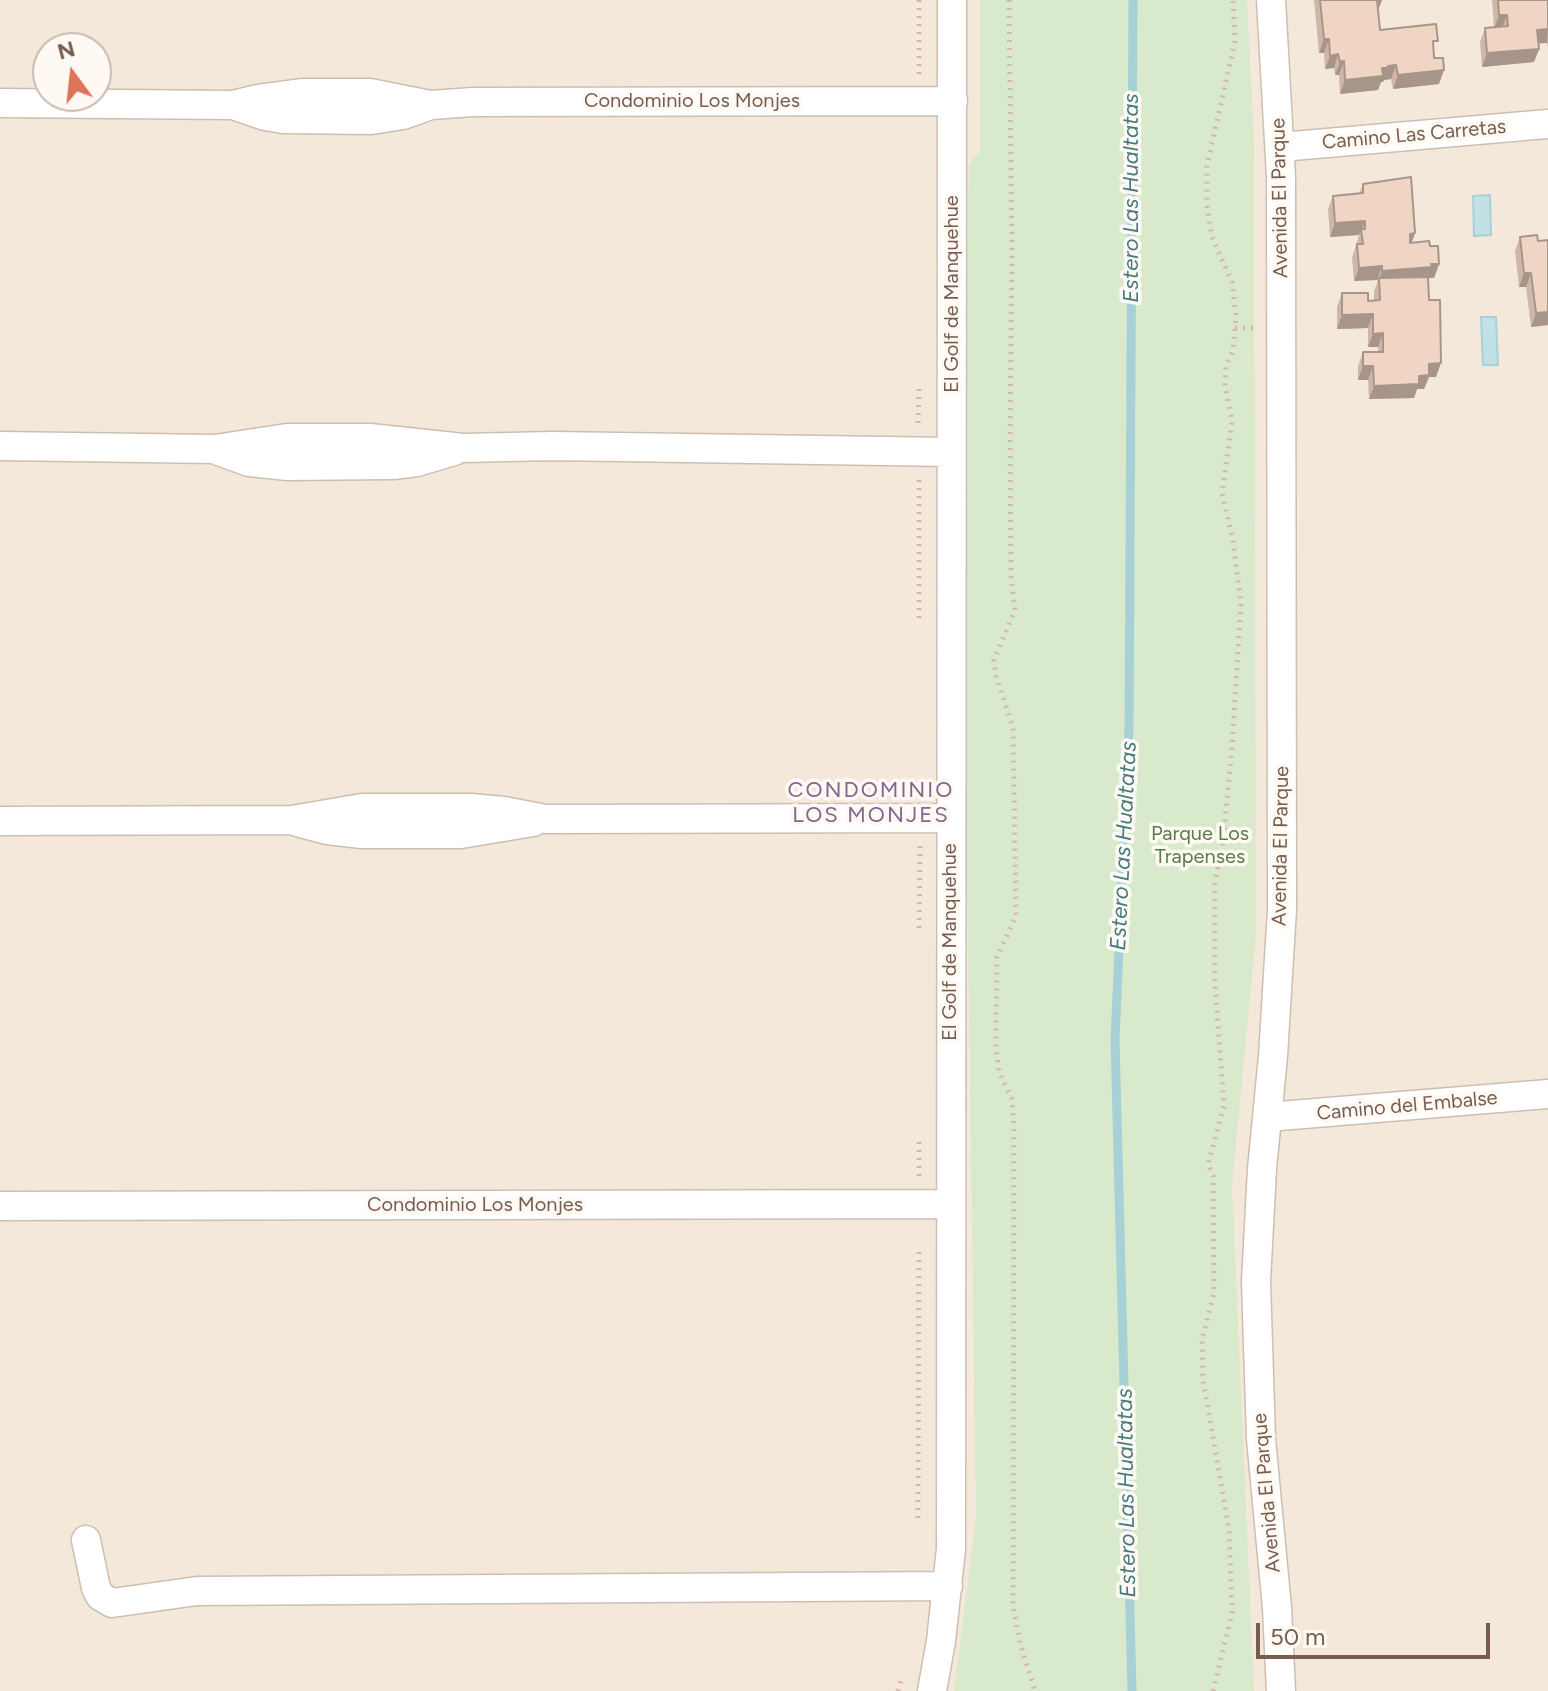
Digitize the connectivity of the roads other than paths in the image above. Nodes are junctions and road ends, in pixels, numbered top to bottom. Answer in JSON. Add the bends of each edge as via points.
{"nodes":[{"id":1,"x":952,"y":0,"type":"edge"},
{"id":2,"x":1271,"y":0,"type":"edge"},
{"id":3,"x":953,"y":101,"type":"junction"},
{"id":4,"x":0,"y":103,"type":"edge"},
{"id":5,"x":1548,"y":124,"type":"edge"},
{"id":6,"x":1281,"y":147,"type":"junction"},
{"id":7,"x":0,"y":446,"type":"edge"},
{"id":8,"x":951,"y":452,"type":"junction"},
{"id":9,"x":950,"y":818,"type":"junction"},
{"id":10,"x":0,"y":821,"type":"edge"},
{"id":11,"x":1548,"y":1094,"type":"edge"},
{"id":12,"x":1267,"y":1117,"type":"junction"},
{"id":13,"x":950,"y":1204,"type":"junction"},
{"id":14,"x":0,"y":1206,"type":"edge"},
{"id":15,"x":86,"y":1540,"type":"dead end"},
{"id":16,"x":948,"y":1586,"type":"junction"},
{"id":17,"x":932,"y":1691,"type":"edge"},
{"id":18,"x":1281,"y":1691,"type":"edge"}],
"edges":[{"from":1,"to":3,"type":"street","name":"El Golf de Manquehue"},
{"from":2,"to":6,"type":"street","name":"Avenida El Parque"},
{"from":3,"to":4,"type":"street","name":"Condominio Los Monjes","via":[[486,101],[431,105],[371,120],[283,119],[233,105]]},
{"from":3,"to":8,"type":"street","name":"El Golf de Manquehue"},
{"from":5,"to":6,"type":"street","name":"Camino Las Carretas"},
{"from":6,"to":12,"type":"street","name":"Avenida El Parque","via":[[1282,909]]},
{"from":7,"to":8,"type":"street","via":[[215,449],[287,438],[370,438],[463,448]]},
{"from":8,"to":9,"type":"street","name":"El Golf de Manquehue"},
{"from":9,"to":10,"type":"street","via":[[545,819],[461,834],[344,833],[292,820]]},
{"from":9,"to":13,"type":"street","name":"El Golf de Manquehue"},
{"from":11,"to":12,"type":"street","name":"Camino del Embalse"},
{"from":12,"to":18,"type":"street","name":"Avenida El Parque","via":[[1257,1342]]},
{"from":13,"to":14,"type":"street","name":"Condominio Los Monjes"},
{"from":13,"to":16,"type":"street","name":"El Golf de Manquehue"},
{"from":15,"to":16,"type":"street","via":[[96,1588],[112,1603],[197,1591]]},
{"from":16,"to":17,"type":"street","name":"El Golf de Manquehue"}]}
